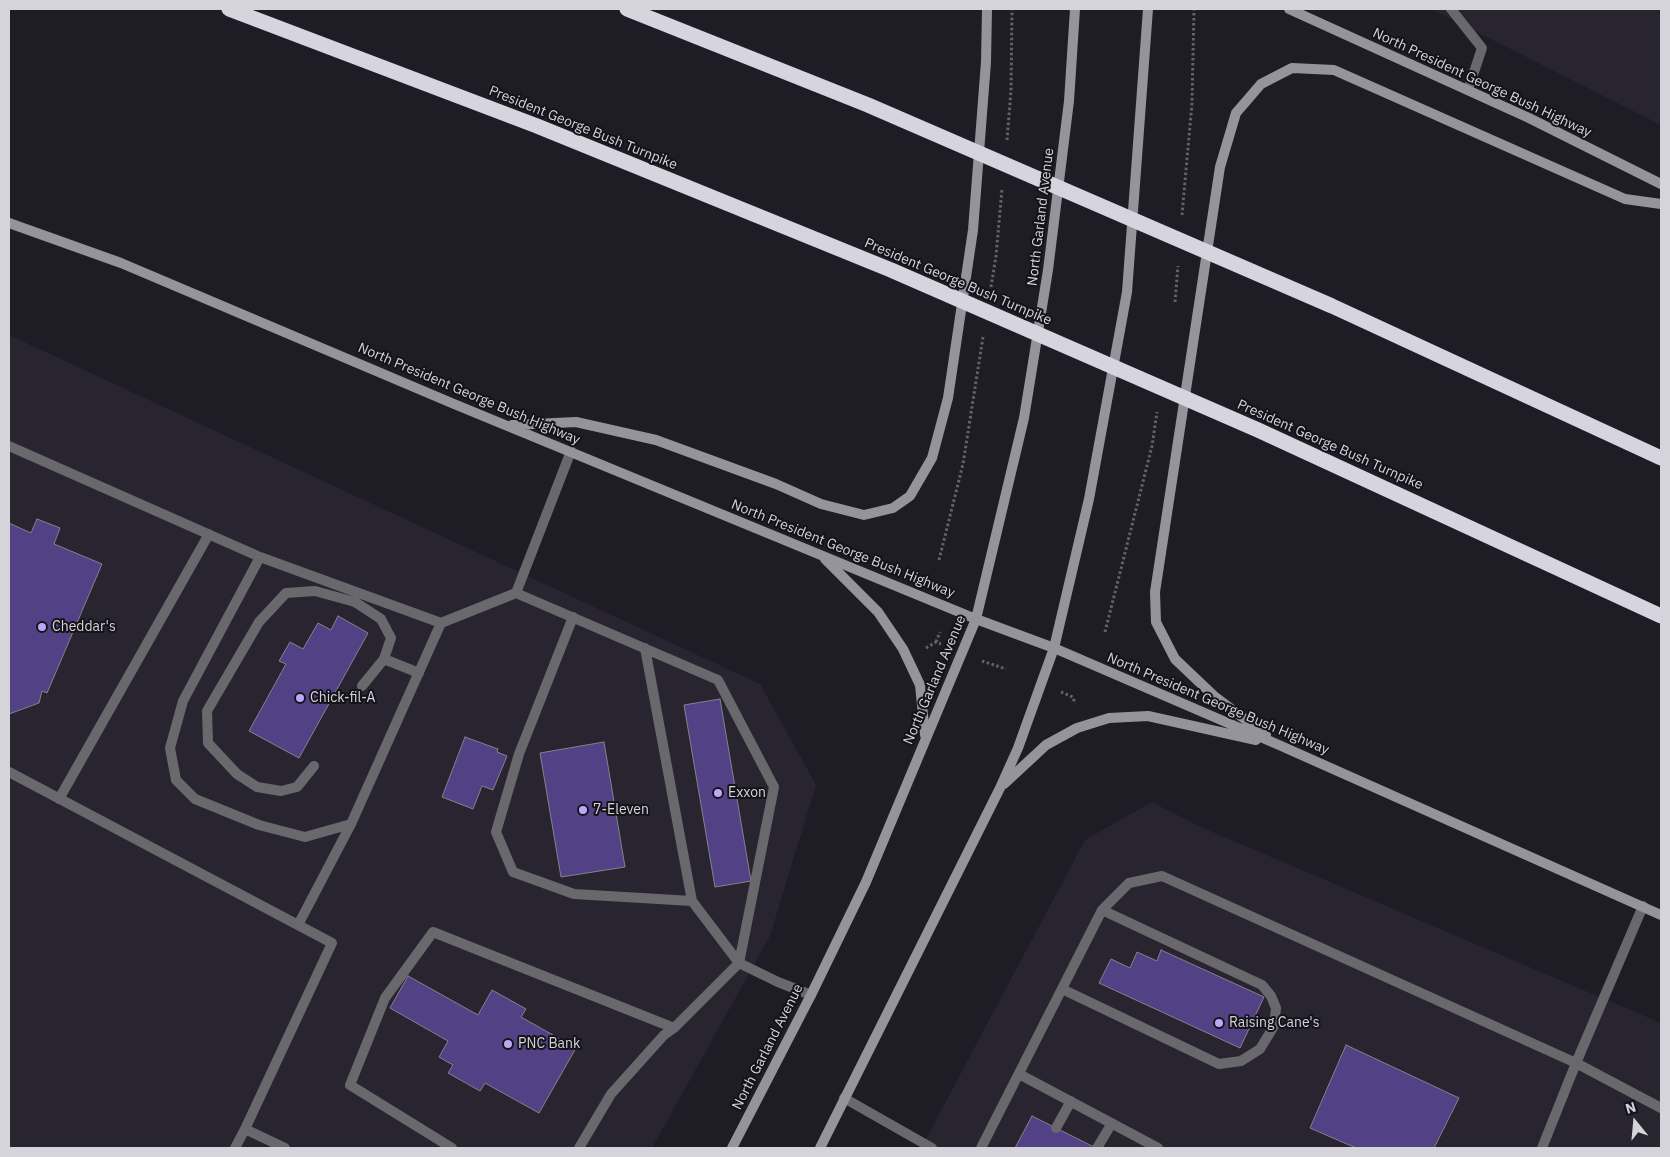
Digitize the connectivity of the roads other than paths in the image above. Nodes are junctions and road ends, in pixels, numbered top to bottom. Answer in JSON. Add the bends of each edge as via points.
{"nodes":[{"id":1,"x":229,"y":9,"type":"edge"},
{"id":2,"x":627,"y":9,"type":"edge"},
{"id":3,"x":987,"y":9,"type":"edge"},
{"id":4,"x":1075,"y":9,"type":"edge"},
{"id":5,"x":1148,"y":9,"type":"edge"},
{"id":6,"x":1289,"y":9,"type":"edge"},
{"id":7,"x":1451,"y":9,"type":"edge"},
{"id":8,"x":1468,"y":90,"type":"junction"},
{"id":9,"x":1661,"y":184,"type":"edge"},
{"id":10,"x":1661,"y":204,"type":"edge"},
{"id":11,"x":9,"y":223,"type":"edge"},
{"id":12,"x":509,"y":426,"type":"junction"},
{"id":13,"x":9,"y":446,"type":"edge"},
{"id":14,"x":571,"y":451,"type":"junction"},
{"id":15,"x":1661,"y":458,"type":"edge"},
{"id":16,"x":209,"y":534,"type":"junction"},
{"id":17,"x":820,"y":554,"type":"junction"},
{"id":18,"x":260,"y":557,"type":"junction"},
{"id":19,"x":516,"y":593,"type":"junction"},
{"id":20,"x":1661,"y":616,"type":"edge"},
{"id":21,"x":573,"y":617,"type":"junction"},
{"id":22,"x":976,"y":619,"type":"junction"},
{"id":23,"x":441,"y":623,"type":"junction"},
{"id":24,"x":645,"y":648,"type":"junction"},
{"id":25,"x":1054,"y":648,"type":"junction"},
{"id":26,"x":384,"y":659,"type":"junction"},
{"id":27,"x":419,"y":673,"type":"junction"},
{"id":28,"x":362,"y":686,"type":"dead end"},
{"id":29,"x":925,"y":738,"type":"junction"},
{"id":30,"x":1279,"y":744,"type":"junction"},
{"id":31,"x":314,"y":766,"type":"dead end"},
{"id":32,"x":9,"y":772,"type":"edge"},
{"id":33,"x":1000,"y":788,"type":"junction"},
{"id":34,"x":59,"y":798,"type":"junction"},
{"id":35,"x":351,"y":824,"type":"junction"},
{"id":36,"x":692,"y":902,"type":"junction"},
{"id":37,"x":1642,"y":906,"type":"junction"},
{"id":38,"x":1102,"y":910,"type":"junction"},
{"id":39,"x":1661,"y":915,"type":"edge"},
{"id":40,"x":298,"y":925,"type":"junction"},
{"id":41,"x":739,"y":963,"type":"junction"},
{"id":42,"x":1062,"y":989,"type":"junction"},
{"id":43,"x":811,"y":994,"type":"junction"},
{"id":44,"x":674,"y":1028,"type":"junction"},
{"id":45,"x":1576,"y":1063,"type":"junction"},
{"id":46,"x":1019,"y":1074,"type":"junction"},
{"id":47,"x":844,"y":1098,"type":"junction"},
{"id":48,"x":1071,"y":1102,"type":"junction"},
{"id":49,"x":1661,"y":1108,"type":"edge"},
{"id":50,"x":1112,"y":1123,"type":"junction"},
{"id":51,"x":1056,"y":1128,"type":"dead end"},
{"id":52,"x":245,"y":1129,"type":"junction"},
{"id":53,"x":235,"y":1148,"type":"edge"},
{"id":54,"x":285,"y":1148,"type":"edge"},
{"id":55,"x":452,"y":1148,"type":"edge"},
{"id":56,"x":579,"y":1148,"type":"edge"},
{"id":57,"x":732,"y":1148,"type":"edge"},
{"id":58,"x":820,"y":1148,"type":"edge"},
{"id":59,"x":932,"y":1148,"type":"edge"},
{"id":60,"x":981,"y":1148,"type":"edge"},
{"id":61,"x":1097,"y":1148,"type":"edge"},
{"id":62,"x":1158,"y":1148,"type":"edge"},
{"id":63,"x":1542,"y":1148,"type":"edge"}],
"edges":[{"from":1,"to":20,"type":"highway","name":"President George Bush Turnpike","via":[[537,126],[891,270],[1258,430]]},
{"from":2,"to":15,"type":"highway","via":[[868,105],[1332,306]]},
{"from":3,"to":12,"type":"main road","via":[[973,230],[948,398],[932,458],[910,496],[893,508],[864,515],[821,504],[656,440],[576,422]]},
{"from":4,"to":22,"type":"main road","name":"North Garland Avenue","via":[[1070,101],[1024,418]]},
{"from":5,"to":25,"type":"main road","via":[[1126,292],[1089,499]]},
{"from":6,"to":8,"type":"main road","name":"North President George Bush Highway"},
{"from":7,"to":8,"type":"lane","via":[[1482,48]]},
{"from":8,"to":9,"type":"main road","name":"North President George Bush Highway"},
{"from":10,"to":30,"type":"main road","via":[[1625,199],[1334,70],[1292,68],[1261,84],[1236,113],[1220,167],[1155,592],[1156,622],[1175,659],[1214,696]]},
{"from":11,"to":12,"type":"main road","name":"North President George Bush Highway","via":[[121,263]]},
{"from":12,"to":14,"type":"main road","name":"North President George Bush Highway"},
{"from":13,"to":16,"type":"lane"},
{"from":14,"to":17,"type":"main road","name":"North President George Bush Highway"},
{"from":14,"to":19,"type":"lane"},
{"from":16,"to":18,"type":"lane"},
{"from":16,"to":34,"type":"lane"},
{"from":17,"to":22,"type":"main road","name":"North President George Bush Highway"},
{"from":17,"to":29,"type":"main road","via":[[878,612],[903,649],[920,685]]},
{"from":18,"to":23,"type":"lane"},
{"from":18,"to":35,"type":"lane","via":[[183,701],[170,748],[176,780],[195,799],[260,826],[305,837]]},
{"from":19,"to":21,"type":"lane"},
{"from":19,"to":23,"type":"lane"},
{"from":21,"to":24,"type":"lane"},
{"from":21,"to":36,"type":"lane","via":[[519,754],[496,832],[513,872],[574,894]]},
{"from":22,"to":25,"type":"main road","name":"North President George Bush Highway"},
{"from":22,"to":29,"type":"main road","name":"North Garland Avenue"},
{"from":23,"to":27,"type":"lane"},
{"from":24,"to":36,"type":"lane"},
{"from":24,"to":41,"type":"lane","via":[[718,680],[774,787]]},
{"from":25,"to":30,"type":"main road","name":"North President George Bush Highway"},
{"from":25,"to":33,"type":"main road"},
{"from":26,"to":27,"type":"lane"},
{"from":26,"to":28,"type":"lane"},
{"from":26,"to":31,"type":"lane","via":[[391,638],[381,619],[355,602],[315,591],[286,593],[259,622],[207,711],[208,743],[238,774],[257,787],[281,791],[298,787]]},
{"from":27,"to":35,"type":"lane"},
{"from":29,"to":43,"type":"main road","name":"North Garland Avenue","via":[[866,882]]},
{"from":30,"to":33,"type":"main road","via":[[1148,716],[1109,718],[1077,728],[1046,746]]},
{"from":30,"to":37,"type":"main road","name":"North President George Bush Highway"},
{"from":32,"to":34,"type":"lane"},
{"from":33,"to":47,"type":"main road"},
{"from":34,"to":40,"type":"lane"},
{"from":35,"to":40,"type":"lane"},
{"from":36,"to":41,"type":"lane"},
{"from":37,"to":39,"type":"main road","name":"North President George Bush Highway"},
{"from":37,"to":45,"type":"lane"},
{"from":38,"to":42,"type":"lane"},
{"from":38,"to":42,"type":"lane","via":[[1262,985],[1276,1008],[1274,1026],[1260,1049],[1242,1061],[1219,1064]]},
{"from":38,"to":45,"type":"lane","via":[[1129,883],[1162,876]]},
{"from":40,"to":52,"type":"lane","via":[[332,944]]},
{"from":41,"to":43,"type":"lane"},
{"from":41,"to":44,"type":"lane"},
{"from":42,"to":46,"type":"lane"},
{"from":43,"to":57,"type":"main road","name":"North Garland Avenue"},
{"from":44,"to":55,"type":"lane","via":[[434,932],[385,998],[350,1085]]},
{"from":44,"to":56,"type":"lane","via":[[611,1094]]},
{"from":45,"to":49,"type":"lane"},
{"from":45,"to":63,"type":"lane"},
{"from":46,"to":48,"type":"lane"},
{"from":46,"to":60,"type":"lane"},
{"from":47,"to":58,"type":"main road"},
{"from":47,"to":59,"type":"lane"},
{"from":48,"to":50,"type":"lane"},
{"from":48,"to":51,"type":"lane"},
{"from":50,"to":61,"type":"lane"},
{"from":50,"to":62,"type":"lane"},
{"from":52,"to":53,"type":"lane"},
{"from":52,"to":54,"type":"lane"}]}
